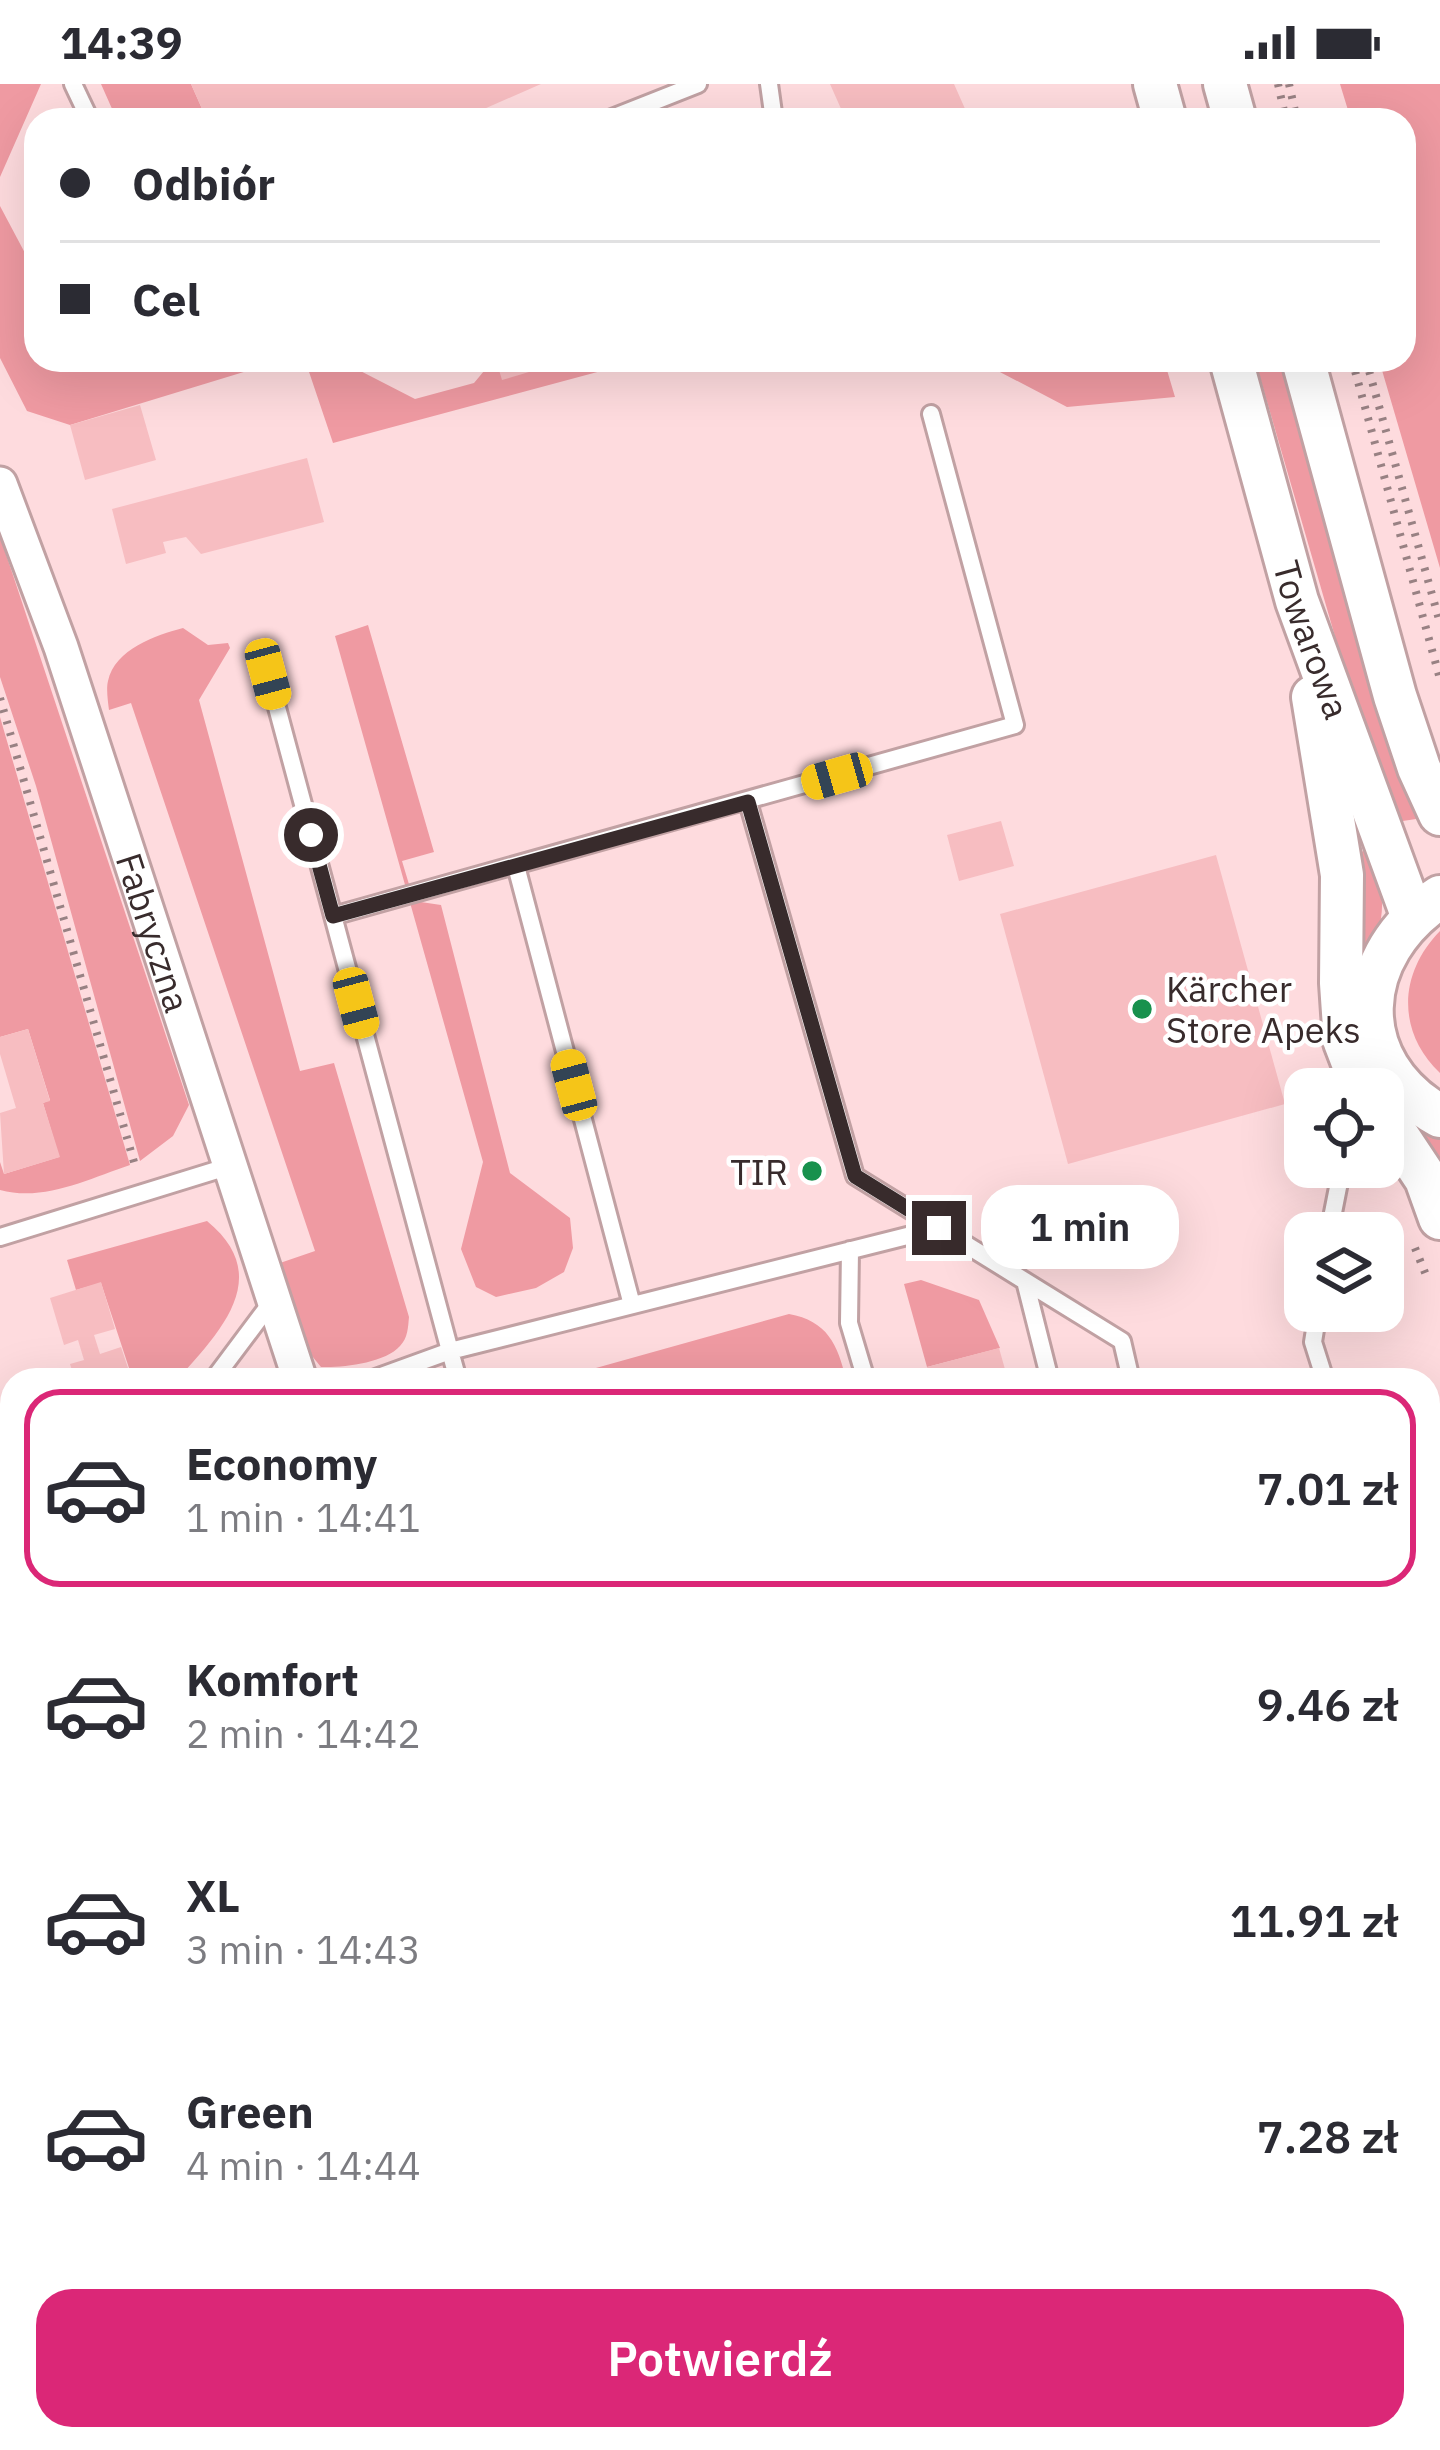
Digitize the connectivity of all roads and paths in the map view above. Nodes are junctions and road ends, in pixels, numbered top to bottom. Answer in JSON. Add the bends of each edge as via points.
{"nodes":[{"id":1,"x":698,"y":84,"type":"edge"},
{"id":2,"x":637,"y":108,"type":"edge"},
{"id":3,"x":1234,"y":372,"type":"edge"},
{"id":4,"x":1307,"y":372,"type":"edge"},
{"id":5,"x":1355,"y":372,"type":"edge"},
{"id":6,"x":1369,"y":372,"type":"edge"},
{"id":7,"x":931,"y":414,"type":"dead end"},
{"id":8,"x":0,"y":484,"type":"edge"},
{"id":9,"x":1297,"y":602,"type":"junction"},
{"id":10,"x":1440,"y":623,"type":"edge"},
{"id":11,"x":1380,"y":629,"type":"junction"},
{"id":12,"x":268,"y":674,"type":"dead end"},
{"id":13,"x":1440,"y":679,"type":"edge"},
{"id":14,"x":0,"y":698,"type":"edge"},
{"id":15,"x":1440,"y":743,"type":"edge"},
{"id":16,"x":748,"y":802,"type":"junction"},
{"id":17,"x":1440,"y":814,"type":"edge"},
{"id":18,"x":516,"y":866,"type":"junction"},
{"id":19,"x":1426,"y":906,"type":"edge"},
{"id":20,"x":333,"y":916,"type":"junction"},
{"id":21,"x":1355,"y":1068,"type":"edge"},
{"id":22,"x":1440,"y":1116,"type":"edge"},
{"id":23,"x":1404,"y":1146,"type":"edge"},
{"id":24,"x":230,"y":1166,"type":"junction"},
{"id":25,"x":143,"y":1193,"type":"junction"},
{"id":26,"x":1440,"y":1218,"type":"edge"},
{"id":27,"x":939,"y":1228,"type":"junction"},
{"id":28,"x":0,"y":1237,"type":"edge"},
{"id":29,"x":850,"y":1250,"type":"junction"},
{"id":30,"x":1025,"y":1281,"type":"junction"},
{"id":31,"x":273,"y":1299,"type":"junction"},
{"id":32,"x":632,"y":1305,"type":"junction"},
{"id":33,"x":1315,"y":1332,"type":"edge"},
{"id":34,"x":449,"y":1351,"type":"junction"},
{"id":35,"x":222,"y":1368,"type":"edge"},
{"id":36,"x":296,"y":1368,"type":"edge"},
{"id":37,"x":403,"y":1368,"type":"edge"},
{"id":38,"x":454,"y":1368,"type":"edge"},
{"id":39,"x":863,"y":1368,"type":"edge"},
{"id":40,"x":1047,"y":1368,"type":"edge"},
{"id":41,"x":1128,"y":1368,"type":"edge"},
{"id":42,"x":1321,"y":1368,"type":"edge"}],
"edges":[{"from":1,"to":2,"type":"lane"},
{"from":3,"to":9,"type":"street","name":"Towarowa"},
{"from":4,"to":11,"type":"street","name":"Towarowa"},
{"from":5,"to":13,"type":"path"},
{"from":6,"to":10,"type":"path"},
{"from":7,"to":16,"type":"lane","via":[[1015,724]]},
{"from":8,"to":24,"type":"street","name":"Fabryczna"},
{"from":9,"to":19,"type":"street","name":"Towarowa"},
{"from":9,"to":21,"type":"street","via":[[1342,875],[1341,983]]},
{"from":11,"to":15,"type":"street"},
{"from":11,"to":17,"type":"street","name":"Towarowa"},
{"from":12,"to":20,"type":"lane"},
{"from":14,"to":25,"type":"path"},
{"from":16,"to":18,"type":"lane"},
{"from":16,"to":27,"type":"lane","via":[[855,1176]]},
{"from":18,"to":20,"type":"lane"},
{"from":18,"to":32,"type":"lane"},
{"from":19,"to":22,"type":"street","via":[[1389,943],[1372,1011],[1394,1078]]},
{"from":20,"to":34,"type":"lane"},
{"from":23,"to":26,"type":"street"},
{"from":24,"to":25,"type":"lane"},
{"from":24,"to":31,"type":"street","name":"Fabryczna"},
{"from":25,"to":28,"type":"lane"},
{"from":27,"to":29,"type":"lane"},
{"from":27,"to":30,"type":"lane"},
{"from":29,"to":32,"type":"lane"},
{"from":29,"to":39,"type":"lane","via":[[850,1323]]},
{"from":30,"to":40,"type":"lane"},
{"from":30,"to":41,"type":"lane","via":[[1122,1341]]},
{"from":31,"to":35,"type":"lane"},
{"from":31,"to":36,"type":"street","name":"Fabryczna"},
{"from":32,"to":34,"type":"lane"},
{"from":33,"to":42,"type":"lane"},
{"from":34,"to":37,"type":"lane"},
{"from":34,"to":38,"type":"lane"}]}
